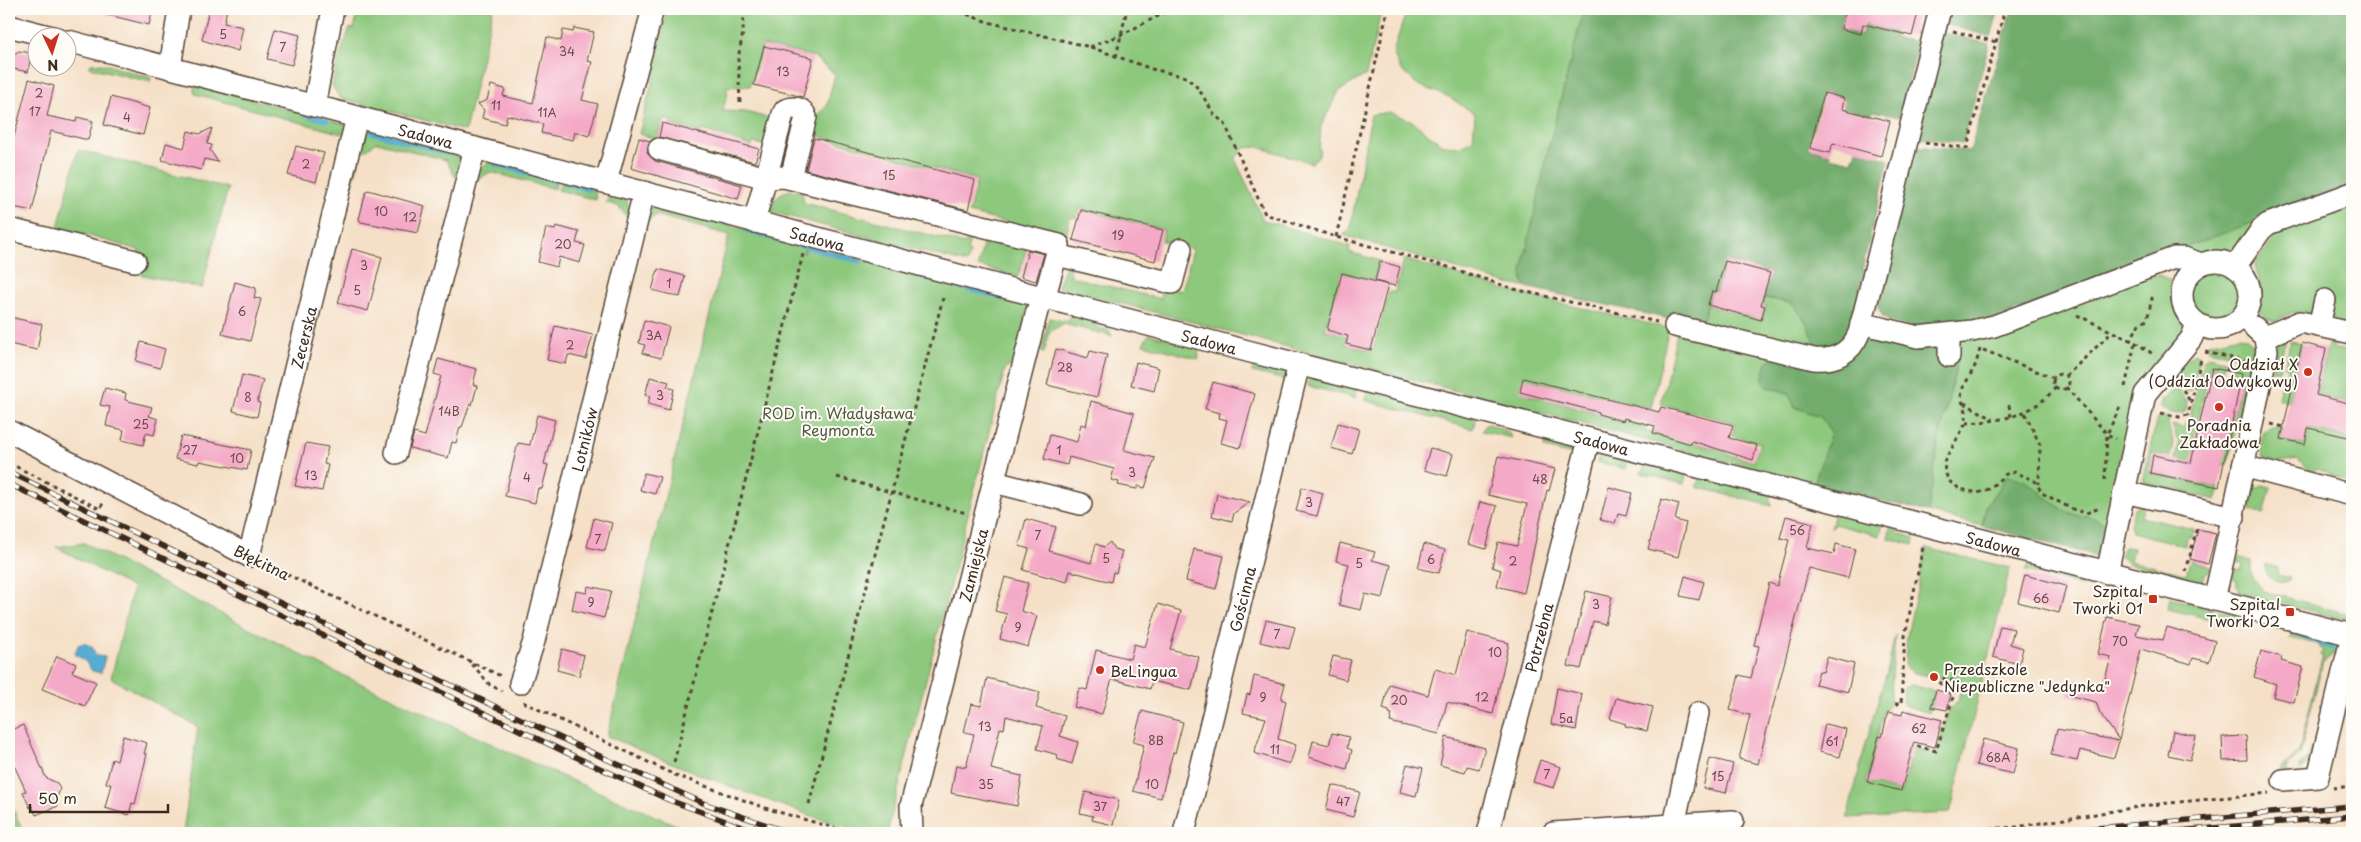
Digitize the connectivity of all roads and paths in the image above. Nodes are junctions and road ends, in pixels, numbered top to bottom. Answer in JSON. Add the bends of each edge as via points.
{"nodes":[{"id":1,"x":178,"y":9,"type":"edge"},
{"id":2,"x":333,"y":9,"type":"edge"},
{"id":3,"x":652,"y":9,"type":"edge"},
{"id":4,"x":744,"y":9,"type":"edge"},
{"id":5,"x":952,"y":9,"type":"edge"},
{"id":6,"x":1128,"y":9,"type":"edge"},
{"id":7,"x":1172,"y":9,"type":"edge"},
{"id":8,"x":1388,"y":9,"type":"edge"},
{"id":9,"x":2005,"y":9,"type":"edge"},
{"id":10,"x":1938,"y":18,"type":"edge"},
{"id":11,"x":9,"y":26,"type":"edge"},
{"id":12,"x":28,"y":31,"type":"edge"},
{"id":13,"x":1121,"y":35,"type":"junction"},
{"id":14,"x":1996,"y":42,"type":"junction"},
{"id":15,"x":78,"y":44,"type":"edge"},
{"id":16,"x":1090,"y":47,"type":"junction"},
{"id":17,"x":1116,"y":57,"type":"junction"},
{"id":18,"x":170,"y":68,"type":"junction"},
{"id":19,"x":740,"y":102,"type":"dead end"},
{"id":20,"x":314,"y":106,"type":"junction"},
{"id":21,"x":357,"y":117,"type":"junction"},
{"id":22,"x":475,"y":148,"type":"junction"},
{"id":23,"x":1967,"y":148,"type":"dead end"},
{"id":24,"x":659,"y":149,"type":"dead end"},
{"id":25,"x":766,"y":178,"type":"junction"},
{"id":26,"x":791,"y":178,"type":"junction"},
{"id":27,"x":606,"y":182,"type":"junction"},
{"id":28,"x":644,"y":192,"type":"junction"},
{"id":29,"x":2352,"y":193,"type":"edge"},
{"id":30,"x":754,"y":222,"type":"junction"},
{"id":31,"x":9,"y":229,"type":"edge"},
{"id":32,"x":1336,"y":237,"type":"junction"},
{"id":33,"x":1181,"y":250,"type":"dead end"},
{"id":34,"x":803,"y":254,"type":"dead end"},
{"id":35,"x":1057,"y":255,"type":"junction"},
{"id":36,"x":135,"y":261,"type":"dead end"},
{"id":37,"x":2201,"y":264,"type":"junction"},
{"id":38,"x":2155,"y":265,"type":"junction"},
{"id":39,"x":2235,"y":267,"type":"junction"},
{"id":40,"x":2183,"y":284,"type":"junction"},
{"id":41,"x":2153,"y":294,"type":"dead end"},
{"id":42,"x":1042,"y":297,"type":"junction"},
{"id":43,"x":943,"y":298,"type":"dead end"},
{"id":44,"x":2325,"y":300,"type":"dead end"},
{"id":45,"x":2074,"y":313,"type":"dead end"},
{"id":46,"x":2242,"y":317,"type":"junction"},
{"id":47,"x":1862,"y":323,"type":"junction"},
{"id":48,"x":2197,"y":325,"type":"junction"},
{"id":49,"x":1675,"y":326,"type":"joint"},
{"id":50,"x":2319,"y":326,"type":"junction"},
{"id":51,"x":2111,"y":333,"type":"junction"},
{"id":52,"x":2352,"y":333,"type":"edge"},
{"id":53,"x":2265,"y":337,"type":"junction"},
{"id":54,"x":2132,"y":342,"type":"junction"},
{"id":55,"x":1989,"y":345,"type":"dead end"},
{"id":56,"x":1980,"y":349,"type":"junction"},
{"id":57,"x":2230,"y":358,"type":"junction"},
{"id":58,"x":2253,"y":362,"type":"dead end"},
{"id":59,"x":1299,"y":364,"type":"junction"},
{"id":60,"x":2227,"y":371,"type":"dead end"},
{"id":61,"x":2173,"y":373,"type":"junction"},
{"id":62,"x":2066,"y":376,"type":"junction"},
{"id":63,"x":2054,"y":378,"type":"junction"},
{"id":64,"x":2056,"y":387,"type":"junction"},
{"id":65,"x":2066,"y":387,"type":"junction"},
{"id":66,"x":2125,"y":389,"type":"dead end"},
{"id":67,"x":2123,"y":398,"type":"dead end"},
{"id":68,"x":1964,"y":403,"type":"junction"},
{"id":69,"x":2191,"y":404,"type":"junction"},
{"id":70,"x":2009,"y":405,"type":"dead end"},
{"id":71,"x":2155,"y":411,"type":"dead end"},
{"id":72,"x":2025,"y":413,"type":"junction"},
{"id":73,"x":2010,"y":417,"type":"junction"},
{"id":74,"x":1994,"y":419,"type":"junction"},
{"id":75,"x":1966,"y":423,"type":"junction"},
{"id":76,"x":9,"y":431,"type":"edge"},
{"id":77,"x":2107,"y":434,"type":"junction"},
{"id":78,"x":1589,"y":439,"type":"junction"},
{"id":79,"x":396,"y":453,"type":"dead end"},
{"id":80,"x":9,"y":463,"type":"edge"},
{"id":81,"x":2243,"y":466,"type":"junction"},
{"id":82,"x":837,"y":477,"type":"dead end"},
{"id":83,"x":994,"y":482,"type":"junction"},
{"id":84,"x":2039,"y":484,"type":"junction"},
{"id":85,"x":2114,"y":488,"type":"junction"},
{"id":86,"x":890,"y":492,"type":"junction"},
{"id":87,"x":2352,"y":495,"type":"edge"},
{"id":88,"x":103,"y":503,"type":"dead end"},
{"id":89,"x":2103,"y":503,"type":"dead end"},
{"id":90,"x":1081,"y":504,"type":"dead end"},
{"id":91,"x":969,"y":514,"type":"dead end"},
{"id":92,"x":2234,"y":517,"type":"junction"},
{"id":93,"x":2204,"y":527,"type":"dead end"},
{"id":94,"x":1923,"y":548,"type":"dead end"},
{"id":95,"x":249,"y":556,"type":"junction"},
{"id":96,"x":2186,"y":572,"type":"dead end"},
{"id":97,"x":2107,"y":573,"type":"junction"},
{"id":98,"x":2214,"y":600,"type":"junction"},
{"id":99,"x":2352,"y":635,"type":"edge"},
{"id":100,"x":472,"y":664,"type":"junction"},
{"id":101,"x":1940,"y":686,"type":"dead end"},
{"id":102,"x":515,"y":692,"type":"junction"},
{"id":103,"x":1895,"y":704,"type":"dead end"},
{"id":104,"x":1698,"y":713,"type":"dead end"},
{"id":105,"x":1917,"y":746,"type":"dead end"},
{"id":106,"x":674,"y":762,"type":"dead end"},
{"id":107,"x":2278,"y":787,"type":"joint"},
{"id":108,"x":809,"y":804,"type":"dead end"},
{"id":109,"x":1733,"y":821,"type":"dead end"},
{"id":110,"x":1674,"y":825,"type":"junction"},
{"id":111,"x":852,"y":833,"type":"edge"},
{"id":112,"x":912,"y":833,"type":"edge"},
{"id":113,"x":1184,"y":833,"type":"edge"},
{"id":114,"x":1488,"y":833,"type":"edge"},
{"id":115,"x":1553,"y":833,"type":"edge"},
{"id":116,"x":1934,"y":833,"type":"edge"}],
"edges":[{"from":1,"to":18,"type":"street"},
{"from":2,"to":20,"type":"street"},
{"from":3,"to":27,"type":"street"},
{"from":4,"to":19,"type":"path","via":[[738,59]]},
{"from":5,"to":16,"type":"path","via":[[988,22]]},
{"from":6,"to":13,"type":"path"},
{"from":7,"to":13,"type":"path"},
{"from":8,"to":32,"type":"path"},
{"from":9,"to":14,"type":"path"},
{"from":10,"to":14,"type":"path"},
{"from":10,"to":47,"type":"street"},
{"from":11,"to":12,"type":"street"},
{"from":13,"to":16,"type":"path"},
{"from":13,"to":17,"type":"path"},
{"from":14,"to":23,"type":"path"},
{"from":15,"to":18,"type":"street","name":"Sadowa"},
{"from":16,"to":17,"type":"path"},
{"from":17,"to":32,"type":"path","via":[[1186,77],[1225,124],[1265,214]]},
{"from":18,"to":20,"type":"street","name":"Sadowa"},
{"from":20,"to":21,"type":"street","name":"Sadowa"},
{"from":21,"to":22,"type":"street","name":"Sadowa"},
{"from":21,"to":95,"type":"street","name":"Zecerska"},
{"from":22,"to":27,"type":"street","name":"Sadowa"},
{"from":22,"to":79,"type":"street"},
{"from":24,"to":25,"type":"street"},
{"from":25,"to":26,"type":"street"},
{"from":25,"to":26,"type":"street","via":[[783,114],[795,108],[803,111],[806,117]]},
{"from":25,"to":30,"type":"street"},
{"from":26,"to":35,"type":"street","via":[[1059,245]]},
{"from":27,"to":28,"type":"street","name":"Sadowa"},
{"from":28,"to":30,"type":"street","name":"Sadowa"},
{"from":28,"to":102,"type":"street","name":"Lotników","via":[[534,641]]},
{"from":29,"to":39,"type":"street","via":[[2268,224]]},
{"from":30,"to":42,"type":"street","name":"Sadowa"},
{"from":31,"to":36,"type":"street"},
{"from":32,"to":49,"type":"path","via":[[1448,266],[1514,289]]},
{"from":33,"to":35,"type":"street","via":[[1172,283]]},
{"from":34,"to":106,"type":"path"},
{"from":35,"to":42,"type":"street","name":"Zamiejska"},
{"from":37,"to":38,"type":"street","via":[[2178,257]]},
{"from":37,"to":39,"type":"street","via":[[2219,261]]},
{"from":37,"to":40,"type":"street","via":[[2190,272]]},
{"from":38,"to":40,"type":"street"},
{"from":38,"to":47,"type":"street","via":[[1949,345]]},
{"from":39,"to":46,"type":"street","via":[[2242,273],[2250,291],[2248,309]]},
{"from":40,"to":48,"type":"street","via":[[2185,311]]},
{"from":41,"to":54,"type":"path","via":[[2147,320],[2139,324]]},
{"from":42,"to":59,"type":"street","name":"Sadowa"},
{"from":42,"to":83,"type":"street","name":"Zamiejska"},
{"from":43,"to":86,"type":"path"},
{"from":44,"to":50,"type":"street"},
{"from":45,"to":51,"type":"path"},
{"from":46,"to":48,"type":"street","via":[[2235,324],[2221,329]]},
{"from":46,"to":53,"type":"street"},
{"from":47,"to":49,"type":"street","via":[[1847,351],[1822,360]]},
{"from":48,"to":61,"type":"street"},
{"from":50,"to":52,"type":"street"},
{"from":50,"to":53,"type":"street","via":[[2300,322]]},
{"from":51,"to":54,"type":"path"},
{"from":51,"to":62,"type":"path"},
{"from":53,"to":81,"type":"street","via":[[2267,351]]},
{"from":54,"to":61,"type":"path"},
{"from":54,"to":66,"type":"path"},
{"from":55,"to":56,"type":"path"},
{"from":56,"to":63,"type":"path"},
{"from":56,"to":68,"type":"path","via":[[1962,390]]},
{"from":57,"to":58,"type":"path"},
{"from":57,"to":60,"type":"path"},
{"from":57,"to":69,"type":"path","via":[[2202,352]]},
{"from":59,"to":78,"type":"street","name":"Sadowa"},
{"from":59,"to":113,"type":"street","name":"Gościnna"},
{"from":61,"to":69,"type":"path"},
{"from":61,"to":85,"type":"street","via":[[2144,394]]},
{"from":62,"to":63,"type":"path","via":[[2059,374]]},
{"from":62,"to":65,"type":"path","via":[[2069,382]]},
{"from":63,"to":64,"type":"path"},
{"from":64,"to":65,"type":"path"},
{"from":64,"to":72,"type":"path","via":[[2042,404]]},
{"from":65,"to":77,"type":"path"},
{"from":67,"to":77,"type":"path"},
{"from":68,"to":74,"type":"path"},
{"from":68,"to":75,"type":"path"},
{"from":69,"to":71,"type":"path","via":[[2185,417]]},
{"from":70,"to":73,"type":"path"},
{"from":72,"to":73,"type":"path"},
{"from":72,"to":84,"type":"path","via":[[2040,445]]},
{"from":73,"to":74,"type":"path"},
{"from":74,"to":75,"type":"path"},
{"from":75,"to":84,"type":"path","via":[[1944,462],[1946,475],[1953,485],[1970,492],[1983,492],[2011,472]]},
{"from":76,"to":95,"type":"street","name":"Błękitna"},
{"from":77,"to":85,"type":"path"},
{"from":78,"to":97,"type":"street","name":"Sadowa"},
{"from":78,"to":114,"type":"street","name":"Potrzebna"},
{"from":80,"to":88,"type":"path","via":[[100,509]]},
{"from":81,"to":87,"type":"street"},
{"from":81,"to":92,"type":"street"},
{"from":82,"to":86,"type":"path"},
{"from":83,"to":90,"type":"street"},
{"from":83,"to":112,"type":"street","name":"Zamiejska","via":[[911,806]]},
{"from":84,"to":89,"type":"path","via":[[2042,493],[2081,512],[2096,511]]},
{"from":85,"to":92,"type":"street"},
{"from":85,"to":97,"type":"street"},
{"from":86,"to":91,"type":"path"},
{"from":86,"to":108,"type":"path"},
{"from":92,"to":98,"type":"street"},
{"from":93,"to":96,"type":"path","via":[[2197,525]]},
{"from":94,"to":103,"type":"path","via":[[1906,636],[1901,704]]},
{"from":95,"to":100,"type":"path","name":"Błękitna"},
{"from":97,"to":98,"type":"street","name":"Sadowa"},
{"from":98,"to":99,"type":"street","name":"Sadowa"},
{"from":99,"to":107,"type":"street","via":[[2318,777]]},
{"from":100,"to":102,"type":"path","name":"Błękitna"},
{"from":100,"to":102,"type":"path","via":[[490,685]]},
{"from":101,"to":105,"type":"path","via":[[1942,678],[1958,682],[1936,751]]},
{"from":102,"to":111,"type":"path","via":[[675,775],[768,809]]},
{"from":104,"to":110,"type":"street"},
{"from":107,"to":116,"type":"path","via":[[2016,826]]},
{"from":109,"to":110,"type":"street"},
{"from":110,"to":115,"type":"street"}]}
